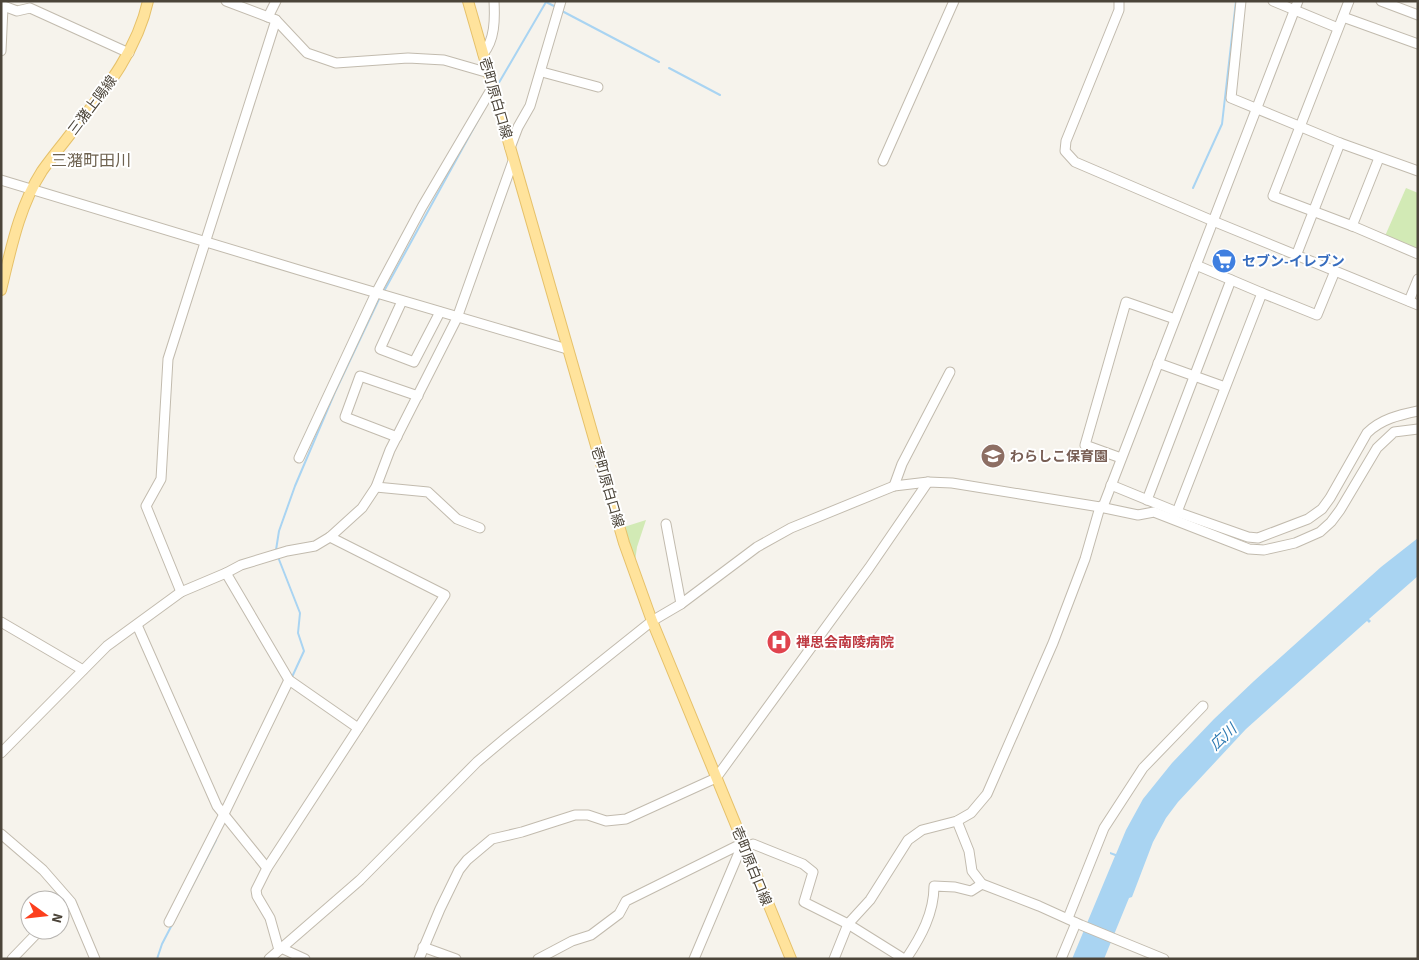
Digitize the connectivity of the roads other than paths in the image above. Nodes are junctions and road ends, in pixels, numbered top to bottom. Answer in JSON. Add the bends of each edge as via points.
{"nodes":[{"id":1,"x":148,"y":1,"type":"edge"},
{"id":2,"x":226,"y":1,"type":"edge"},
{"id":3,"x":276,"y":1,"type":"edge"},
{"id":4,"x":468,"y":1,"type":"edge"},
{"id":5,"x":494,"y":1,"type":"edge"},
{"id":6,"x":561,"y":1,"type":"edge"},
{"id":7,"x":954,"y":1,"type":"edge"},
{"id":8,"x":1119,"y":1,"type":"edge"},
{"id":9,"x":1241,"y":1,"type":"edge"},
{"id":10,"x":1273,"y":1,"type":"edge"},
{"id":11,"x":1349,"y":1,"type":"edge"},
{"id":12,"x":1381,"y":1,"type":"edge"},
{"id":13,"x":2,"y":6,"type":"edge"},
{"id":14,"x":1296,"y":6,"type":"edge"},
{"id":15,"x":1418,"y":15,"type":"edge"},
{"id":16,"x":1343,"y":17,"type":"junction"},
{"id":17,"x":272,"y":19,"type":"junction"},
{"id":18,"x":1338,"y":28,"type":"junction"},
{"id":19,"x":1418,"y":44,"type":"edge"},
{"id":20,"x":1,"y":51,"type":"edge"},
{"id":21,"x":129,"y":53,"type":"junction"},
{"id":22,"x":483,"y":54,"type":"junction"},
{"id":23,"x":542,"y":72,"type":"junction"},
{"id":24,"x":489,"y":73,"type":"junction"},
{"id":25,"x":598,"y":87,"type":"dead end"},
{"id":26,"x":492,"y":88,"type":"junction"},
{"id":27,"x":1257,"y":110,"type":"junction"},
{"id":28,"x":1300,"y":126,"type":"junction"},
{"id":29,"x":1340,"y":143,"type":"junction"},
{"id":30,"x":510,"y":148,"type":"junction"},
{"id":31,"x":1379,"y":158,"type":"junction"},
{"id":32,"x":513,"y":161,"type":"junction"},
{"id":33,"x":883,"y":161,"type":"dead end"},
{"id":34,"x":1418,"y":171,"type":"edge"},
{"id":35,"x":1,"y":180,"type":"edge"},
{"id":36,"x":31,"y":190,"type":"junction"},
{"id":37,"x":1314,"y":212,"type":"junction"},
{"id":38,"x":1213,"y":221,"type":"junction"},
{"id":39,"x":1352,"y":226,"type":"junction"},
{"id":40,"x":205,"y":242,"type":"junction"},
{"id":41,"x":1418,"y":254,"type":"edge"},
{"id":42,"x":1296,"y":256,"type":"junction"},
{"id":43,"x":1196,"y":265,"type":"junction"},
{"id":44,"x":1335,"y":271,"type":"junction"},
{"id":45,"x":1418,"y":279,"type":"edge"},
{"id":46,"x":1231,"y":280,"type":"junction"},
{"id":47,"x":1,"y":290,"type":"edge"},
{"id":48,"x":376,"y":293,"type":"junction"},
{"id":49,"x":1262,"y":293,"type":"junction"},
{"id":50,"x":402,"y":301,"type":"junction"},
{"id":51,"x":1413,"y":303,"type":"edge"},
{"id":52,"x":440,"y":312,"type":"junction"},
{"id":53,"x":457,"y":318,"type":"junction"},
{"id":54,"x":1175,"y":320,"type":"junction"},
{"id":55,"x":568,"y":349,"type":"junction"},
{"id":56,"x":1158,"y":362,"type":"junction"},
{"id":57,"x":950,"y":372,"type":"dead end"},
{"id":58,"x":1195,"y":375,"type":"junction"},
{"id":59,"x":1226,"y":387,"type":"junction"},
{"id":60,"x":418,"y":396,"type":"junction"},
{"id":61,"x":1418,"y":410,"type":"edge"},
{"id":62,"x":1418,"y":429,"type":"edge"},
{"id":63,"x":397,"y":437,"type":"junction"},
{"id":64,"x":299,"y":458,"type":"dead end"},
{"id":65,"x":1121,"y":458,"type":"junction"},
{"id":66,"x":928,"y":482,"type":"junction"},
{"id":67,"x":1111,"y":485,"type":"junction"},
{"id":68,"x":894,"y":486,"type":"junction"},
{"id":69,"x":376,"y":487,"type":"junction"},
{"id":70,"x":1147,"y":500,"type":"junction"},
{"id":71,"x":1100,"y":508,"type":"junction"},
{"id":72,"x":1177,"y":512,"type":"junction"},
{"id":73,"x":666,"y":524,"type":"dead end"},
{"id":74,"x":480,"y":528,"type":"dead end"},
{"id":75,"x":330,"y":537,"type":"junction"},
{"id":76,"x":226,"y":573,"type":"junction"},
{"id":77,"x":180,"y":592,"type":"junction"},
{"id":78,"x":681,"y":604,"type":"junction"},
{"id":79,"x":1,"y":622,"type":"edge"},
{"id":80,"x":652,"y":622,"type":"junction"},
{"id":81,"x":136,"y":625,"type":"junction"},
{"id":82,"x":83,"y":670,"type":"junction"},
{"id":83,"x":289,"y":680,"type":"junction"},
{"id":84,"x":1203,"y":706,"type":"dead end"},
{"id":85,"x":358,"y":728,"type":"junction"},
{"id":86,"x":1,"y":753,"type":"edge"},
{"id":87,"x":716,"y":778,"type":"junction"},
{"id":88,"x":223,"y":816,"type":"junction"},
{"id":89,"x":957,"y":821,"type":"junction"},
{"id":90,"x":1,"y":834,"type":"edge"},
{"id":91,"x":744,"y":845,"type":"junction"},
{"id":92,"x":267,"y":868,"type":"junction"},
{"id":93,"x":982,"y":884,"type":"junction"},
{"id":94,"x":60,"y":890,"type":"edge"},
{"id":95,"x":70,"y":903,"type":"edge"},
{"id":96,"x":169,"y":922,"type":"dead end"},
{"id":97,"x":1075,"y":922,"type":"junction"},
{"id":98,"x":848,"y":924,"type":"junction"},
{"id":99,"x":30,"y":940,"type":"edge"},
{"id":100,"x":423,"y":947,"type":"junction"},
{"id":101,"x":280,"y":949,"type":"junction"},
{"id":102,"x":295,"y":957,"type":"edge"},
{"id":103,"x":12,"y":959,"type":"edge"},
{"id":104,"x":95,"y":959,"type":"edge"},
{"id":105,"x":269,"y":959,"type":"edge"},
{"id":106,"x":305,"y":959,"type":"edge"},
{"id":107,"x":419,"y":959,"type":"edge"},
{"id":108,"x":456,"y":959,"type":"edge"},
{"id":109,"x":538,"y":959,"type":"edge"},
{"id":110,"x":694,"y":959,"type":"edge"},
{"id":111,"x":791,"y":959,"type":"edge"},
{"id":112,"x":834,"y":959,"type":"edge"},
{"id":113,"x":905,"y":959,"type":"edge"},
{"id":114,"x":1061,"y":959,"type":"edge"},
{"id":115,"x":1164,"y":959,"type":"edge"}],
"edges":[{"from":1,"to":21,"type":"main road","name":"三潴上陽線"},
{"from":2,"to":17,"type":"street"},
{"from":3,"to":17,"type":"street"},
{"from":4,"to":22,"type":"main road","name":"壱町原白口線"},
{"from":5,"to":22,"type":"street","via":[[490,46]]},
{"from":6,"to":23,"type":"street"},
{"from":7,"to":33,"type":"street"},
{"from":8,"to":38,"type":"street","via":[[1119,10],[1066,140],[1065,151],[1074,162]]},
{"from":9,"to":27,"type":"street","via":[[1231,98]]},
{"from":10,"to":14,"type":"street"},
{"from":11,"to":16,"type":"street"},
{"from":12,"to":15,"type":"street"},
{"from":13,"to":20,"type":"street"},
{"from":13,"to":21,"type":"street","via":[[17,11],[30,8]]},
{"from":14,"to":18,"type":"street"},
{"from":14,"to":27,"type":"street"},
{"from":16,"to":18,"type":"street"},
{"from":16,"to":19,"type":"street"},
{"from":17,"to":24,"type":"street","via":[[307,53],[336,63],[408,58],[444,60]]},
{"from":17,"to":40,"type":"street"},
{"from":18,"to":28,"type":"street"},
{"from":21,"to":36,"type":"main road","name":"三潴上陽線"},
{"from":22,"to":24,"type":"main road","name":"壱町原白口線"},
{"from":23,"to":25,"type":"street"},
{"from":23,"to":30,"type":"street"},
{"from":24,"to":26,"type":"main road","name":"壱町原白口線"},
{"from":26,"to":30,"type":"main road","name":"壱町原白口線"},
{"from":26,"to":48,"type":"street"},
{"from":27,"to":28,"type":"street"},
{"from":27,"to":38,"type":"street"},
{"from":28,"to":29,"type":"street"},
{"from":28,"to":37,"type":"street","via":[[1273,196]]},
{"from":29,"to":31,"type":"street"},
{"from":29,"to":37,"type":"street"},
{"from":30,"to":32,"type":"main road","name":"壱町原白口線"},
{"from":31,"to":34,"type":"street"},
{"from":31,"to":39,"type":"street"},
{"from":32,"to":53,"type":"street"},
{"from":32,"to":55,"type":"main road","name":"壱町原白口線"},
{"from":35,"to":36,"type":"street"},
{"from":36,"to":40,"type":"street"},
{"from":36,"to":47,"type":"main road","name":"三潴上陽線"},
{"from":37,"to":39,"type":"street"},
{"from":37,"to":42,"type":"street"},
{"from":38,"to":42,"type":"street"},
{"from":38,"to":43,"type":"street"},
{"from":39,"to":41,"type":"street"},
{"from":40,"to":48,"type":"street"},
{"from":40,"to":77,"type":"street","via":[[168,359],[162,479],[146,506]]},
{"from":42,"to":44,"type":"street"},
{"from":43,"to":46,"type":"street"},
{"from":43,"to":54,"type":"street"},
{"from":44,"to":49,"type":"street","via":[[1317,315]]},
{"from":44,"to":51,"type":"street"},
{"from":45,"to":51,"type":"street"},
{"from":46,"to":49,"type":"street"},
{"from":46,"to":58,"type":"street"},
{"from":48,"to":50,"type":"street"},
{"from":48,"to":64,"type":"street"},
{"from":49,"to":59,"type":"street"},
{"from":50,"to":52,"type":"street"},
{"from":50,"to":52,"type":"street","via":[[380,349],[414,362]]},
{"from":52,"to":53,"type":"street"},
{"from":53,"to":55,"type":"street"},
{"from":53,"to":60,"type":"street"},
{"from":54,"to":56,"type":"street"},
{"from":54,"to":65,"type":"street","via":[[1126,302],[1085,445]]},
{"from":55,"to":80,"type":"main road","name":"壱町原白口線","via":[[624,543]]},
{"from":56,"to":58,"type":"street"},
{"from":56,"to":65,"type":"street"},
{"from":57,"to":68,"type":"street","via":[[902,464]]},
{"from":58,"to":59,"type":"street"},
{"from":58,"to":70,"type":"street"},
{"from":59,"to":72,"type":"street"},
{"from":60,"to":63,"type":"street"},
{"from":60,"to":63,"type":"street","via":[[360,376],[345,418]]},
{"from":61,"to":72,"type":"street","via":[[1388,419],[1367,433],[1330,498],[1308,520],[1258,538]]},
{"from":62,"to":71,"type":"street","via":[[1394,432],[1387,437],[1331,522],[1320,532],[1295,543],[1264,550],[1249,549],[1154,512],[1138,515]]},
{"from":63,"to":69,"type":"street"},
{"from":65,"to":67,"type":"street"},
{"from":66,"to":68,"type":"street"},
{"from":66,"to":71,"type":"street","via":[[952,483]]},
{"from":66,"to":87,"type":"street"},
{"from":67,"to":70,"type":"street"},
{"from":67,"to":71,"type":"street"},
{"from":68,"to":78,"type":"street","via":[[791,528],[757,548]]},
{"from":69,"to":74,"type":"street","via":[[428,492],[457,519]]},
{"from":69,"to":75,"type":"street","via":[[362,508]]},
{"from":70,"to":72,"type":"street"},
{"from":71,"to":89,"type":"street","via":[[1085,559],[1053,643],[987,794],[972,813]]},
{"from":73,"to":78,"type":"street"},
{"from":75,"to":76,"type":"street","via":[[315,546],[287,551]]},
{"from":75,"to":85,"type":"street","via":[[445,595]]},
{"from":76,"to":77,"type":"street"},
{"from":76,"to":83,"type":"street"},
{"from":77,"to":81,"type":"street"},
{"from":78,"to":80,"type":"street"},
{"from":79,"to":82,"type":"street"},
{"from":80,"to":87,"type":"main road","name":"壱町原白口線"},
{"from":80,"to":101,"type":"street","via":[[477,762],[360,880]]},
{"from":81,"to":82,"type":"street","via":[[107,646]]},
{"from":81,"to":88,"type":"street"},
{"from":82,"to":86,"type":"street"},
{"from":83,"to":85,"type":"street"},
{"from":83,"to":88,"type":"street"},
{"from":84,"to":97,"type":"street","via":[[1143,768],[1104,828]]},
{"from":85,"to":92,"type":"street"},
{"from":87,"to":91,"type":"main road","name":"壱町原白口線"},
{"from":87,"to":100,"type":"street","via":[[626,819],[606,821],[575,815],[492,839],[459,870]]},
{"from":88,"to":92,"type":"street"},
{"from":88,"to":96,"type":"street"},
{"from":89,"to":93,"type":"street","via":[[969,852],[972,871]]},
{"from":89,"to":98,"type":"street","via":[[922,830],[908,840],[870,900]]},
{"from":90,"to":94,"type":"street","via":[[43,870]]},
{"from":91,"to":98,"type":"street","via":[[753,844],[803,864],[813,872],[804,902]]},
{"from":91,"to":109,"type":"street","via":[[626,901],[618,914],[591,935]]},
{"from":91,"to":110,"type":"street"},
{"from":91,"to":111,"type":"main road","name":"壱町原白口線"},
{"from":92,"to":101,"type":"street","via":[[256,890]]},
{"from":93,"to":97,"type":"street"},
{"from":93,"to":113,"type":"street","via":[[971,891],[934,886],[934,901],[926,926]]},
{"from":95,"to":104,"type":"street"},
{"from":97,"to":114,"type":"street"},
{"from":97,"to":115,"type":"street"},
{"from":98,"to":112,"type":"street"},
{"from":98,"to":113,"type":"street"},
{"from":99,"to":103,"type":"street"},
{"from":100,"to":107,"type":"street"},
{"from":100,"to":108,"type":"street"},
{"from":101,"to":102,"type":"street"},
{"from":101,"to":105,"type":"street"},
{"from":102,"to":106,"type":"street"}]}
